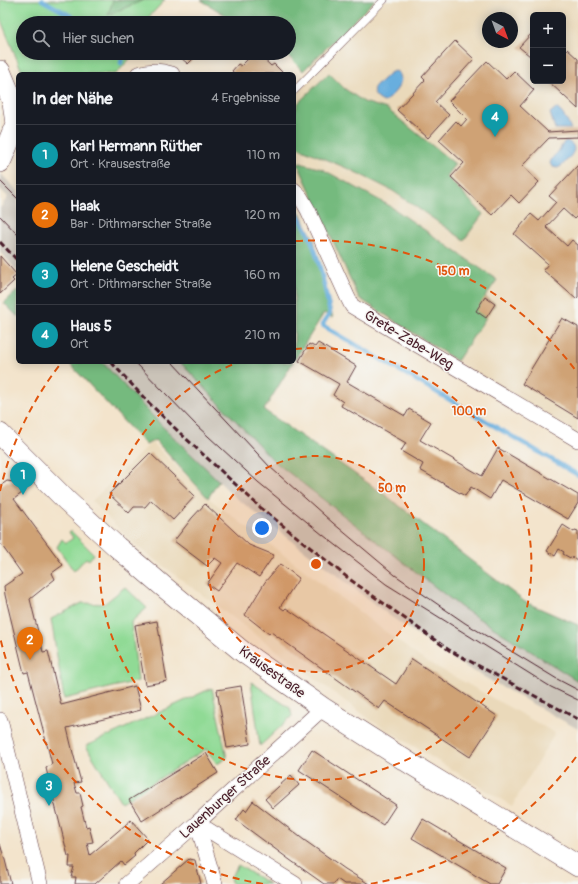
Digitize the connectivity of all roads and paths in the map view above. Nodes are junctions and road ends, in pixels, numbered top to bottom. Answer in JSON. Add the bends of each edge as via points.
{"nodes":[{"id":1,"x":384,"y":0,"type":"edge"},
{"id":2,"x":0,"y":71,"type":"edge"},
{"id":3,"x":143,"y":72,"type":"edge"},
{"id":4,"x":165,"y":72,"type":"edge"},
{"id":5,"x":296,"y":89,"type":"edge"},
{"id":6,"x":16,"y":118,"type":"edge"},
{"id":7,"x":16,"y":126,"type":"edge"},
{"id":8,"x":0,"y":162,"type":"edge"},
{"id":9,"x":296,"y":192,"type":"edge"},
{"id":10,"x":0,"y":434,"type":"edge"},
{"id":11,"x":578,"y":440,"type":"edge"},
{"id":12,"x":323,"y":708,"type":"junction"},
{"id":13,"x":0,"y":720,"type":"edge"},
{"id":14,"x":197,"y":823,"type":"junction"},
{"id":15,"x":578,"y":866,"type":"edge"},
{"id":16,"x":40,"y":884,"type":"edge"},
{"id":17,"x":127,"y":884,"type":"edge"},
{"id":18,"x":215,"y":884,"type":"edge"},
{"id":19,"x":295,"y":884,"type":"edge"}],
"edges":[{"from":1,"to":5,"type":"lane"},
{"from":2,"to":6,"type":"main road","via":[[13,102]]},
{"from":3,"to":4,"type":"street"},
{"from":7,"to":8,"type":"main road"},
{"from":9,"to":11,"type":"street","name":"Grete-Zabe-Weg","via":[[308,210],[352,306]]},
{"from":10,"to":12,"type":"main road","name":"Krausestraße","via":[[67,501],[164,587],[243,652]]},
{"from":12,"to":14,"type":"street","name":"Lauenburger Straße"},
{"from":12,"to":15,"type":"main road","name":"Krausestraße"},
{"from":13,"to":16,"type":"street"},
{"from":14,"to":17,"type":"street","name":"Lauenburger Straße"},
{"from":14,"to":18,"type":"street"},
{"from":14,"to":19,"type":"street"}]}
